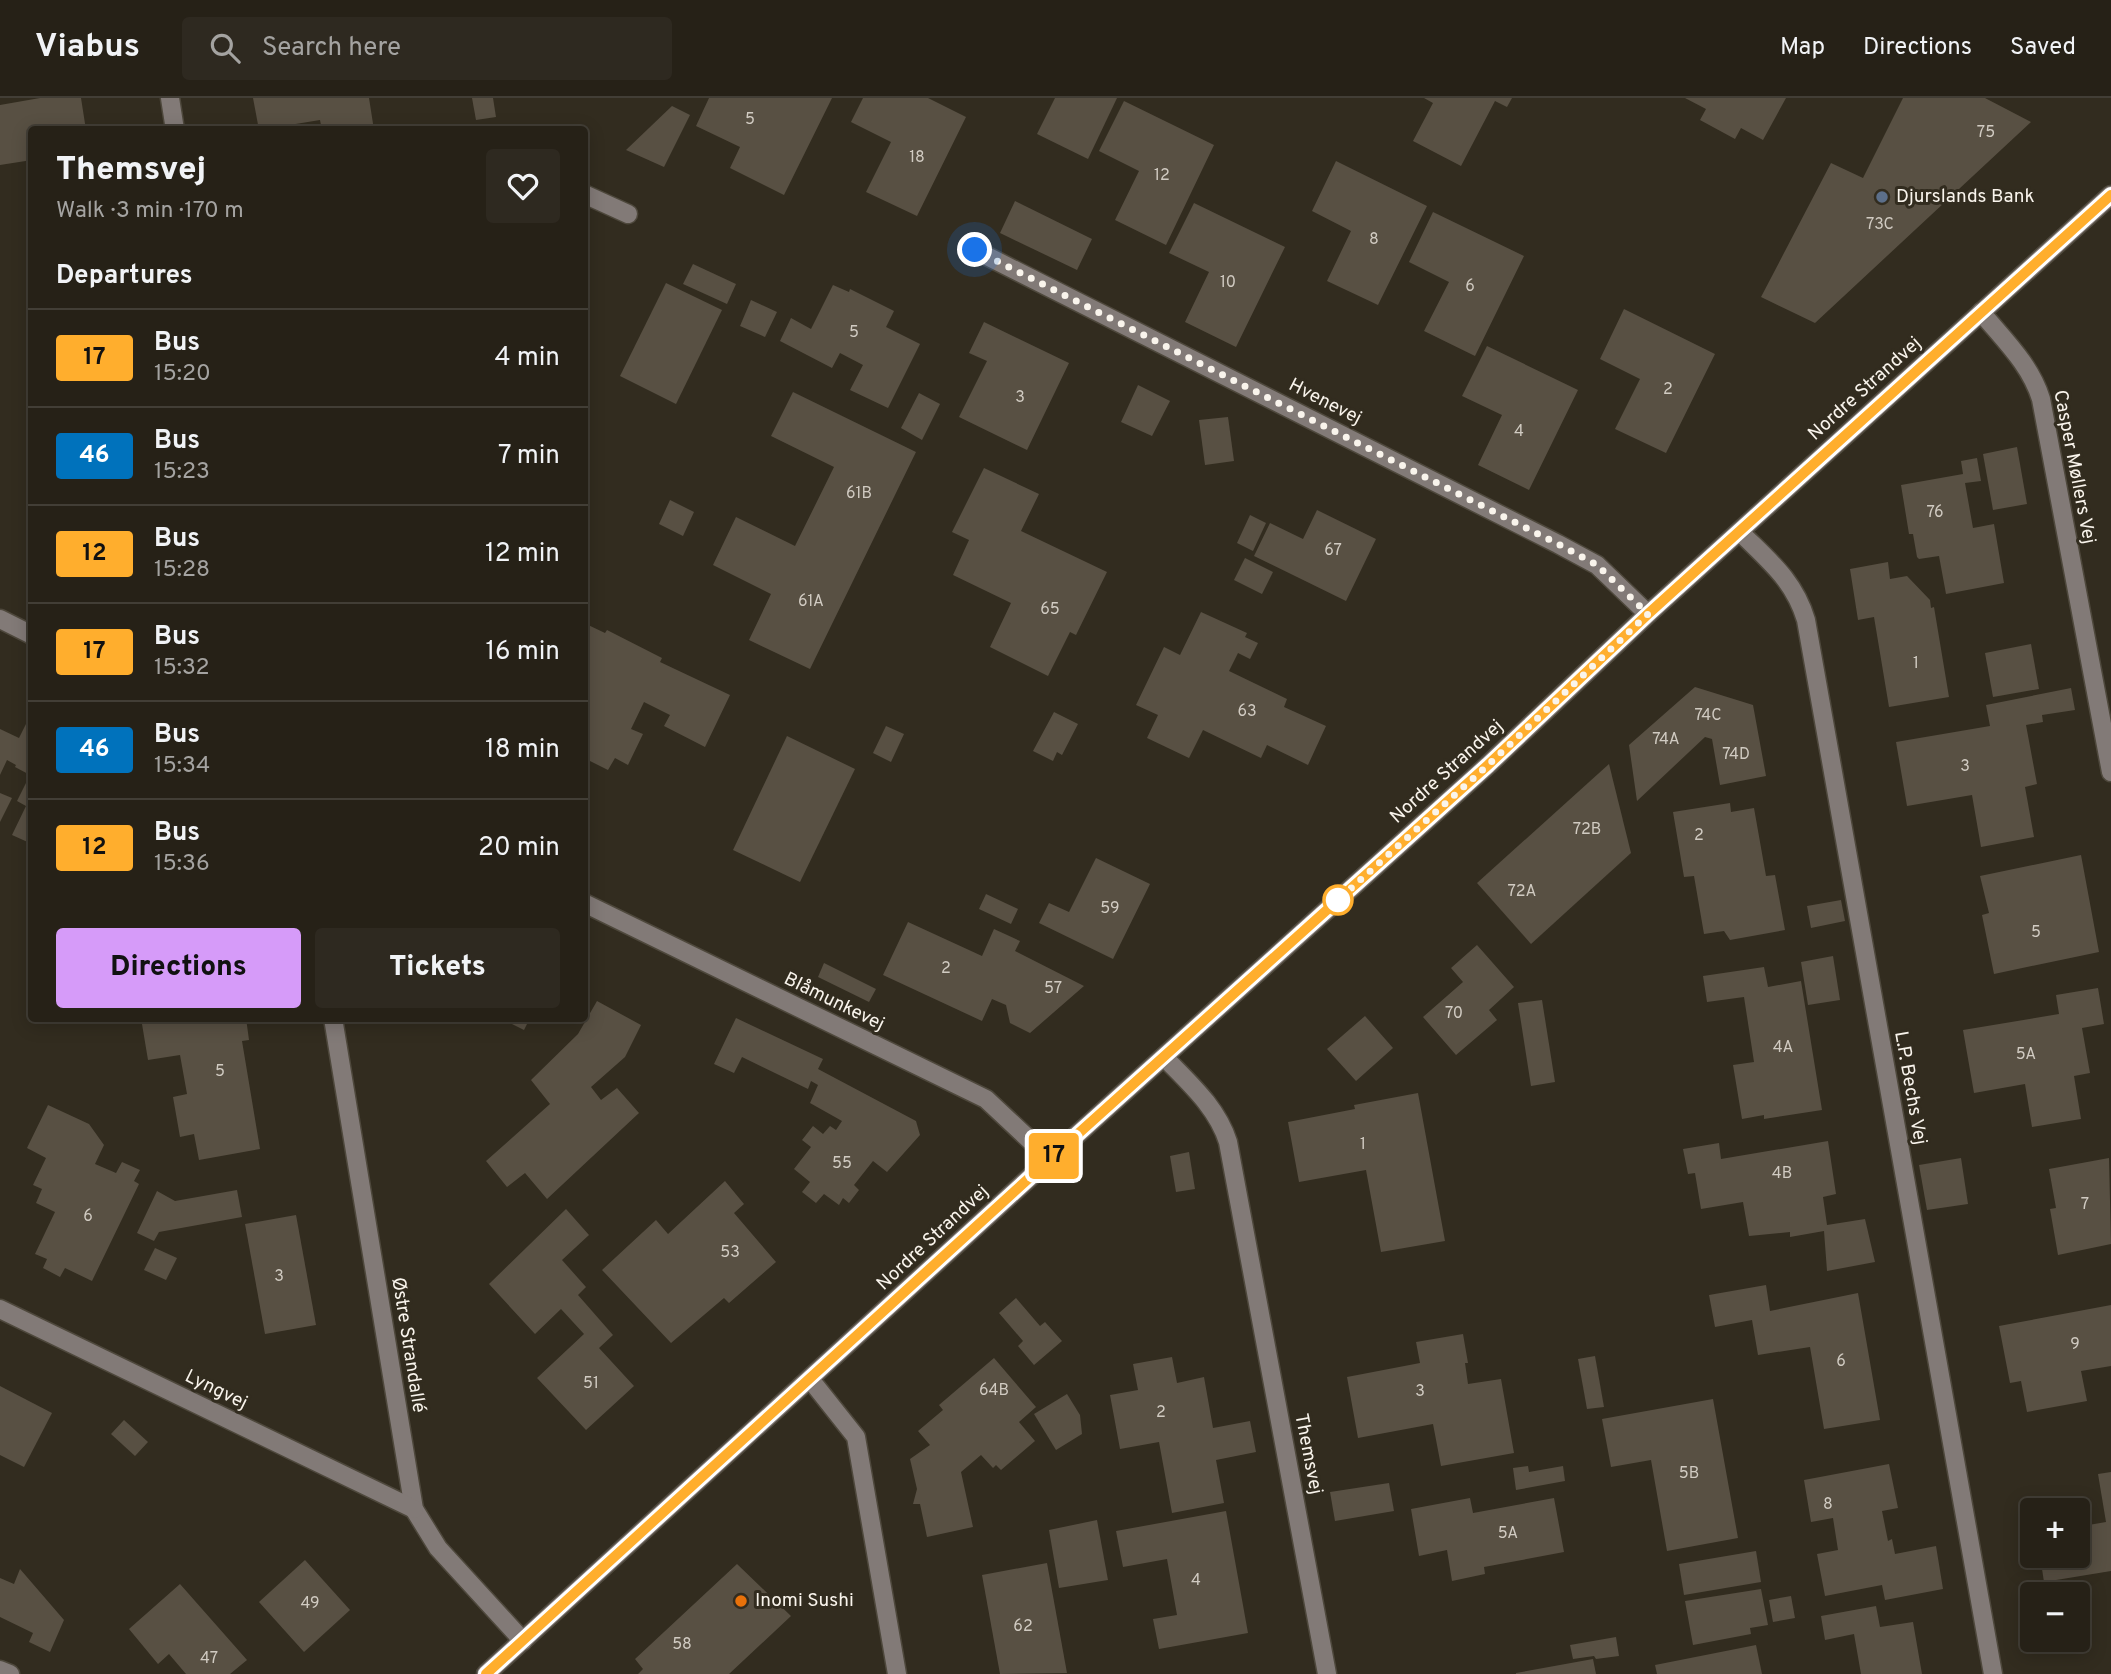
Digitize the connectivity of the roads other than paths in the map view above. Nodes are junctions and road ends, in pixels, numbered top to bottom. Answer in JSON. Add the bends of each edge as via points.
{"nodes":[{"id":1,"x":170,"y":98,"type":"edge"},
{"id":2,"x":175,"y":126,"type":"edge"},
{"id":3,"x":2111,"y":195,"type":"edge"},
{"id":4,"x":588,"y":196,"type":"edge"},
{"id":5,"x":628,"y":214,"type":"dead end"},
{"id":6,"x":969,"y":247,"type":"dead end"},
{"id":7,"x":1981,"y":312,"type":"junction"},
{"id":8,"x":1740,"y":532,"type":"junction"},
{"id":9,"x":1648,"y":614,"type":"junction"},
{"id":10,"x":0,"y":620,"type":"edge"},
{"id":11,"x":28,"y":633,"type":"edge"},
{"id":12,"x":2111,"y":772,"type":"edge"},
{"id":13,"x":588,"y":905,"type":"edge"},
{"id":14,"x":334,"y":1022,"type":"edge"},
{"id":15,"x":1164,"y":1057,"type":"junction"},
{"id":16,"x":1050,"y":1159,"type":"junction"},
{"id":17,"x":0,"y":1309,"type":"edge"},
{"id":18,"x":810,"y":1379,"type":"junction"},
{"id":19,"x":414,"y":1509,"type":"junction"},
{"id":20,"x":523,"y":1641,"type":"junction"},
{"id":21,"x":0,"y":1670,"type":"edge"},
{"id":22,"x":10,"y":1674,"type":"edge"},
{"id":23,"x":485,"y":1674,"type":"edge"},
{"id":24,"x":897,"y":1674,"type":"edge"},
{"id":25,"x":1327,"y":1674,"type":"edge"},
{"id":26,"x":1993,"y":1674,"type":"edge"}],
"edges":[{"from":1,"to":2,"type":"street"},
{"from":3,"to":7,"type":"street","name":"Nordre Strandvej"},
{"from":4,"to":5,"type":"street"},
{"from":6,"to":9,"type":"street","name":"Hvenevej","via":[[1597,565]]},
{"from":7,"to":8,"type":"street","name":"Nordre Strandvej"},
{"from":7,"to":12,"type":"street","name":"Casper Møllers Vej","via":[[2027,367],[2041,399]]},
{"from":8,"to":9,"type":"street","name":"Nordre Strandvej"},
{"from":8,"to":26,"type":"street","name":"L.P. Bechs Vej","via":[[1790,583],[1806,620]]},
{"from":9,"to":15,"type":"street","name":"Nordre Strandvej"},
{"from":10,"to":11,"type":"street"},
{"from":13,"to":16,"type":"street","name":"Blåmunkevej","via":[[986,1099]]},
{"from":14,"to":19,"type":"street","name":"Østre Strandallé"},
{"from":15,"to":16,"type":"street","name":"Nordre Strandvej"},
{"from":15,"to":25,"type":"street","name":"Themsvej","via":[[1214,1109],[1228,1142]]},
{"from":16,"to":18,"type":"street","name":"Nordre Strandvej"},
{"from":17,"to":19,"type":"street","name":"Lyngvej"},
{"from":18,"to":20,"type":"street","name":"Nordre Strandvej"},
{"from":18,"to":24,"type":"street","via":[[856,1437]]},
{"from":19,"to":20,"type":"street","name":"Østre Strandallé","via":[[438,1549]]},
{"from":20,"to":23,"type":"street","name":"Nordre Strandvej"},
{"from":21,"to":22,"type":"street"}]}
